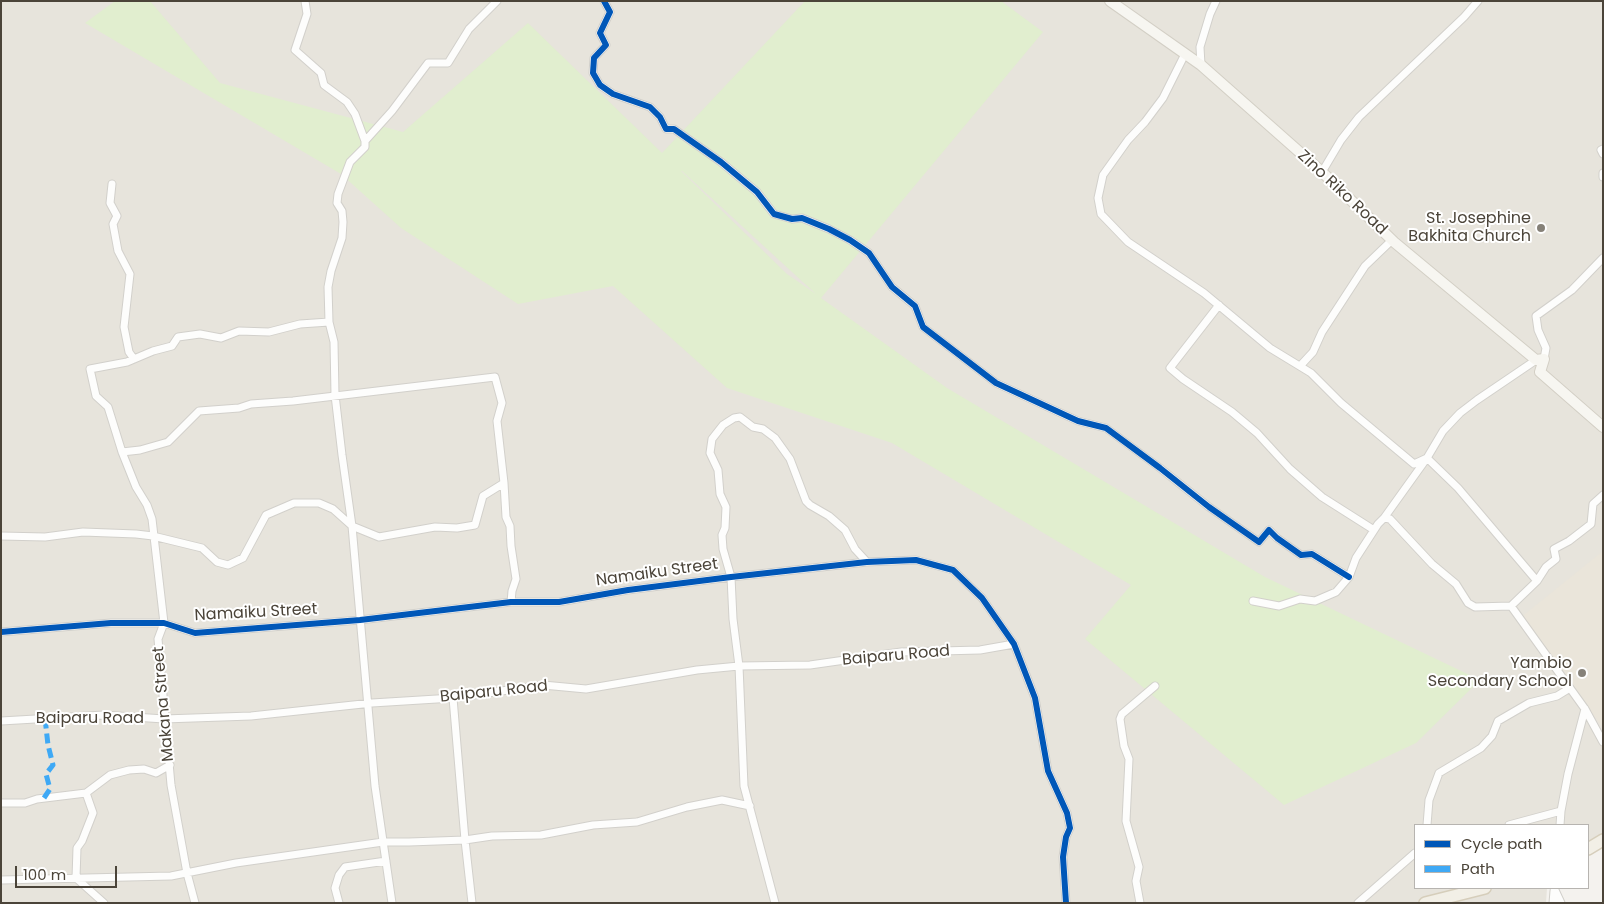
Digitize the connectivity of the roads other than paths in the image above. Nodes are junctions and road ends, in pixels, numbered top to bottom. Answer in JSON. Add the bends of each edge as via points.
{"nodes":[{"id":1,"x":304,"y":1,"type":"edge"},
{"id":2,"x":497,"y":1,"type":"edge"},
{"id":3,"x":604,"y":1,"type":"edge"},
{"id":4,"x":1110,"y":1,"type":"edge"},
{"id":5,"x":1216,"y":1,"type":"edge"},
{"id":6,"x":1478,"y":1,"type":"edge"},
{"id":7,"x":1185,"y":54,"type":"junction"},
{"id":8,"x":1201,"y":65,"type":"junction"},
{"id":9,"x":365,"y":141,"type":"junction"},
{"id":10,"x":1603,"y":149,"type":"edge"},
{"id":11,"x":1603,"y":154,"type":"edge"},
{"id":12,"x":1322,"y":172,"type":"junction"},
{"id":13,"x":112,"y":184,"type":"dead end"},
{"id":14,"x":1392,"y":240,"type":"junction"},
{"id":15,"x":1603,"y":258,"type":"edge"},
{"id":16,"x":1219,"y":305,"type":"junction"},
{"id":17,"x":329,"y":322,"type":"junction"},
{"id":18,"x":134,"y":359,"type":"junction"},
{"id":19,"x":1540,"y":360,"type":"junction"},
{"id":20,"x":1300,"y":366,"type":"junction"},
{"id":21,"x":335,"y":395,"type":"junction"},
{"id":22,"x":1603,"y":427,"type":"edge"},
{"id":23,"x":122,"y":452,"type":"junction"},
{"id":24,"x":1428,"y":458,"type":"junction"},
{"id":25,"x":504,"y":483,"type":"junction"},
{"id":26,"x":1603,"y":495,"type":"edge"},
{"id":27,"x":1384,"y":518,"type":"junction"},
{"id":28,"x":352,"y":526,"type":"junction"},
{"id":29,"x":1374,"y":530,"type":"junction"},
{"id":30,"x":1,"y":536,"type":"edge"},
{"id":31,"x":153,"y":536,"type":"junction"},
{"id":32,"x":867,"y":562,"type":"junction"},
{"id":33,"x":731,"y":577,"type":"junction"},
{"id":34,"x":1349,"y":577,"type":"junction"},
{"id":35,"x":1537,"y":580,"type":"junction"},
{"id":36,"x":1253,"y":601,"type":"dead end"},
{"id":37,"x":511,"y":602,"type":"junction"},
{"id":38,"x":1511,"y":606,"type":"junction"},
{"id":39,"x":360,"y":620,"type":"junction"},
{"id":40,"x":164,"y":623,"type":"junction"},
{"id":41,"x":1,"y":632,"type":"edge"},
{"id":42,"x":1014,"y":644,"type":"junction"},
{"id":43,"x":739,"y":666,"type":"junction"},
{"id":44,"x":1155,"y":686,"type":"dead end"},
{"id":45,"x":1570,"y":688,"type":"junction"},
{"id":46,"x":453,"y":698,"type":"junction"},
{"id":47,"x":368,"y":704,"type":"junction"},
{"id":48,"x":1585,"y":709,"type":"junction"},
{"id":49,"x":1,"y":720,"type":"edge"},
{"id":50,"x":164,"y":720,"type":"junction"},
{"id":51,"x":1603,"y":742,"type":"edge"},
{"id":52,"x":170,"y":765,"type":"junction"},
{"id":53,"x":86,"y":794,"type":"junction"},
{"id":54,"x":1,"y":803,"type":"edge"},
{"id":55,"x":750,"y":806,"type":"junction"},
{"id":56,"x":1561,"y":811,"type":"junction"},
{"id":57,"x":1427,"y":824,"type":"edge"},
{"id":58,"x":1513,"y":824,"type":"edge"},
{"id":59,"x":1560,"y":824,"type":"edge"},
{"id":60,"x":465,"y":840,"type":"junction"},
{"id":61,"x":1603,"y":840,"type":"edge"},
{"id":62,"x":383,"y":842,"type":"junction"},
{"id":63,"x":1589,"y":848,"type":"edge"},
{"id":64,"x":1414,"y":854,"type":"edge"},
{"id":65,"x":386,"y":861,"type":"junction"},
{"id":66,"x":187,"y":873,"type":"junction"},
{"id":67,"x":76,"y":878,"type":"junction"},
{"id":68,"x":1,"y":880,"type":"edge"},
{"id":69,"x":1481,"y":889,"type":"edge"},
{"id":70,"x":1554,"y":889,"type":"edge"},
{"id":71,"x":1554,"y":889,"type":"edge"},
{"id":72,"x":104,"y":903,"type":"edge"},
{"id":73,"x":195,"y":903,"type":"edge"},
{"id":74,"x":340,"y":903,"type":"edge"},
{"id":75,"x":392,"y":903,"type":"edge"},
{"id":76,"x":472,"y":903,"type":"edge"},
{"id":77,"x":775,"y":903,"type":"edge"},
{"id":78,"x":1066,"y":903,"type":"edge"},
{"id":79,"x":1140,"y":903,"type":"edge"},
{"id":80,"x":1358,"y":903,"type":"edge"},
{"id":81,"x":1425,"y":903,"type":"edge"},
{"id":82,"x":1553,"y":903,"type":"edge"},
{"id":83,"x":1561,"y":903,"type":"edge"}],
"edges":[{"from":1,"to":9,"type":"street","via":[[307,14],[295,50],[321,73],[324,85],[347,102]]},
{"from":2,"to":9,"type":"street","via":[[469,29],[448,63],[428,63]]},
{"from":3,"to":34,"type":"street","via":[[610,12],[600,33],[606,45],[594,58],[593,74],[600,85],[613,94],[650,107],[666,129],[674,129],[721,162],[757,192],[774,214],[802,218],[830,229],[868,253],[892,288],[915,306],[923,327],[996,383],[1078,421],[1106,428],[1259,542],[1268,530],[1301,555],[1312,554]]},
{"from":4,"to":7,"type":"street","name":"Zino Riko Road"},
{"from":5,"to":8,"type":"street","via":[[1200,47]]},
{"from":6,"to":12,"type":"street","via":[[1360,117],[1341,140]]},
{"from":7,"to":8,"type":"street","name":"Zino Riko Road"},
{"from":7,"to":16,"type":"street","via":[[1163,98],[1103,175],[1098,198],[1101,214],[1128,242]]},
{"from":8,"to":12,"type":"street","name":"Zino Riko Road"},
{"from":9,"to":17,"type":"street","via":[[365,147],[350,162],[338,194],[342,238],[328,288]]},
{"from":10,"to":11,"type":"street"},
{"from":12,"to":14,"type":"street","name":"Zino Riko Road"},
{"from":13,"to":18,"type":"street","via":[[110,203],[116,216],[118,251],[130,274],[124,326],[129,352]]},
{"from":14,"to":19,"type":"street","name":"Zino Riko Road"},
{"from":14,"to":20,"type":"street","via":[[1365,266],[1322,332],[1313,352]]},
{"from":15,"to":19,"type":"street","via":[[1572,290],[1536,316],[1546,348]]},
{"from":16,"to":20,"type":"street","via":[[1270,348]]},
{"from":16,"to":29,"type":"street","via":[[1170,368],[1257,433],[1322,497]]},
{"from":17,"to":18,"type":"street","via":[[300,324],[269,332],[239,331],[221,338],[200,334],[178,337],[172,346]]},
{"from":17,"to":21,"type":"street","via":[[334,342]]},
{"from":18,"to":23,"type":"street","name":"Makana Street","via":[[90,369],[96,396],[108,407]]},
{"from":19,"to":22,"type":"street","via":[[1540,372]]},
{"from":19,"to":24,"type":"street","via":[[1460,413],[1443,431]]},
{"from":20,"to":24,"type":"street","via":[[1414,464]]},
{"from":21,"to":23,"type":"street","via":[[199,411],[168,442]]},
{"from":21,"to":25,"type":"street","via":[[495,377],[502,403],[497,421]]},
{"from":21,"to":28,"type":"street"},
{"from":23,"to":31,"type":"street","name":"Makana Street","via":[[136,487],[147,504]]},
{"from":24,"to":27,"type":"street"},
{"from":24,"to":35,"type":"street"},
{"from":25,"to":28,"type":"street","via":[[483,496],[475,526],[435,527],[379,537]]},
{"from":25,"to":37,"type":"street","via":[[516,579]]},
{"from":26,"to":35,"type":"street","via":[[1593,504],[1591,524],[1554,549],[1556,559],[1546,566]]},
{"from":27,"to":29,"type":"street"},
{"from":27,"to":38,"type":"street","via":[[1397,525],[1432,564],[1456,584],[1468,603],[1476,607]]},
{"from":28,"to":31,"type":"street","via":[[333,509],[318,503],[294,503],[266,515],[243,558],[228,566],[217,562],[202,548]]},
{"from":28,"to":39,"type":"street"},
{"from":29,"to":34,"type":"street","via":[[1356,558]]},
{"from":30,"to":31,"type":"street","via":[[45,537],[83,532]]},
{"from":31,"to":40,"type":"street","name":"Makana Street"},
{"from":32,"to":33,"type":"street","name":"Namaiku Street"},
{"from":32,"to":33,"type":"street","via":[[855,549],[845,530],[806,501],[792,465],[775,438],[740,416],[723,426],[712,440],[710,453],[718,470],[720,494],[726,507],[723,549]]},
{"from":32,"to":42,"type":"street","name":"Namaiku Street","via":[[916,560],[952,570],[982,598]]},
{"from":33,"to":37,"type":"street","name":"Namaiku Street","via":[[559,602]]},
{"from":33,"to":43,"type":"street"},
{"from":34,"to":36,"type":"street","via":[[1336,592],[1314,600],[1300,599],[1279,606]]},
{"from":35,"to":38,"type":"street"},
{"from":37,"to":39,"type":"street","name":"Namaiku Street"},
{"from":38,"to":45,"type":"street"},
{"from":39,"to":40,"type":"street","name":"Namaiku Street","via":[[194,633]]},
{"from":39,"to":47,"type":"street"},
{"from":40,"to":41,"type":"street","name":"Namaiku Street","via":[[111,623]]},
{"from":40,"to":50,"type":"street","name":"Makana Street","via":[[158,639]]},
{"from":42,"to":43,"type":"street","name":"Baiparu Road","via":[[980,650],[901,652],[810,665]]},
{"from":42,"to":78,"type":"street","name":"Namaiku Street","via":[[1035,698],[1048,771],[1070,828],[1063,857]]},
{"from":43,"to":46,"type":"street","name":"Baiparu Road","via":[[586,689],[543,685]]},
{"from":43,"to":55,"type":"street","via":[[744,786]]},
{"from":44,"to":79,"type":"street","via":[[1120,719],[1129,759],[1126,820],[1139,867],[1136,881]]},
{"from":45,"to":48,"type":"street"},
{"from":45,"to":57,"type":"street","via":[[1557,696],[1530,703],[1498,721],[1492,736],[1481,748],[1439,773],[1429,800]]},
{"from":46,"to":47,"type":"street","name":"Baiparu Road"},
{"from":46,"to":60,"type":"street"},
{"from":47,"to":50,"type":"street","name":"Baiparu Road","via":[[252,716]]},
{"from":47,"to":62,"type":"street"},
{"from":48,"to":51,"type":"street"},
{"from":48,"to":56,"type":"street"},
{"from":49,"to":50,"type":"street","name":"Baiparu Road","via":[[104,715]]},
{"from":50,"to":52,"type":"street","name":"Makana Street"},
{"from":52,"to":53,"type":"street","via":[[156,773],[137,769],[110,775]]},
{"from":52,"to":66,"type":"street","name":"Makana Street"},
{"from":53,"to":54,"type":"street","via":[[25,803]]},
{"from":53,"to":67,"type":"street","via":[[93,813],[77,848]]},
{"from":55,"to":60,"type":"street","via":[[722,800],[637,822],[593,825],[542,835]]},
{"from":55,"to":77,"type":"street"},
{"from":56,"to":58,"type":"street"},
{"from":56,"to":59,"type":"street"},
{"from":60,"to":62,"type":"street"},
{"from":60,"to":76,"type":"street"},
{"from":61,"to":63,"type":"main road"},
{"from":62,"to":65,"type":"street"},
{"from":62,"to":66,"type":"street"},
{"from":64,"to":80,"type":"street"},
{"from":65,"to":74,"type":"street","via":[[345,867],[335,888]]},
{"from":65,"to":75,"type":"street"},
{"from":66,"to":67,"type":"street"},
{"from":66,"to":73,"type":"street","name":"Makana Street"},
{"from":67,"to":68,"type":"street"},
{"from":67,"to":72,"type":"street"},
{"from":69,"to":81,"type":"main road"},
{"from":70,"to":83,"type":"street"},
{"from":71,"to":82,"type":"street"}]}
